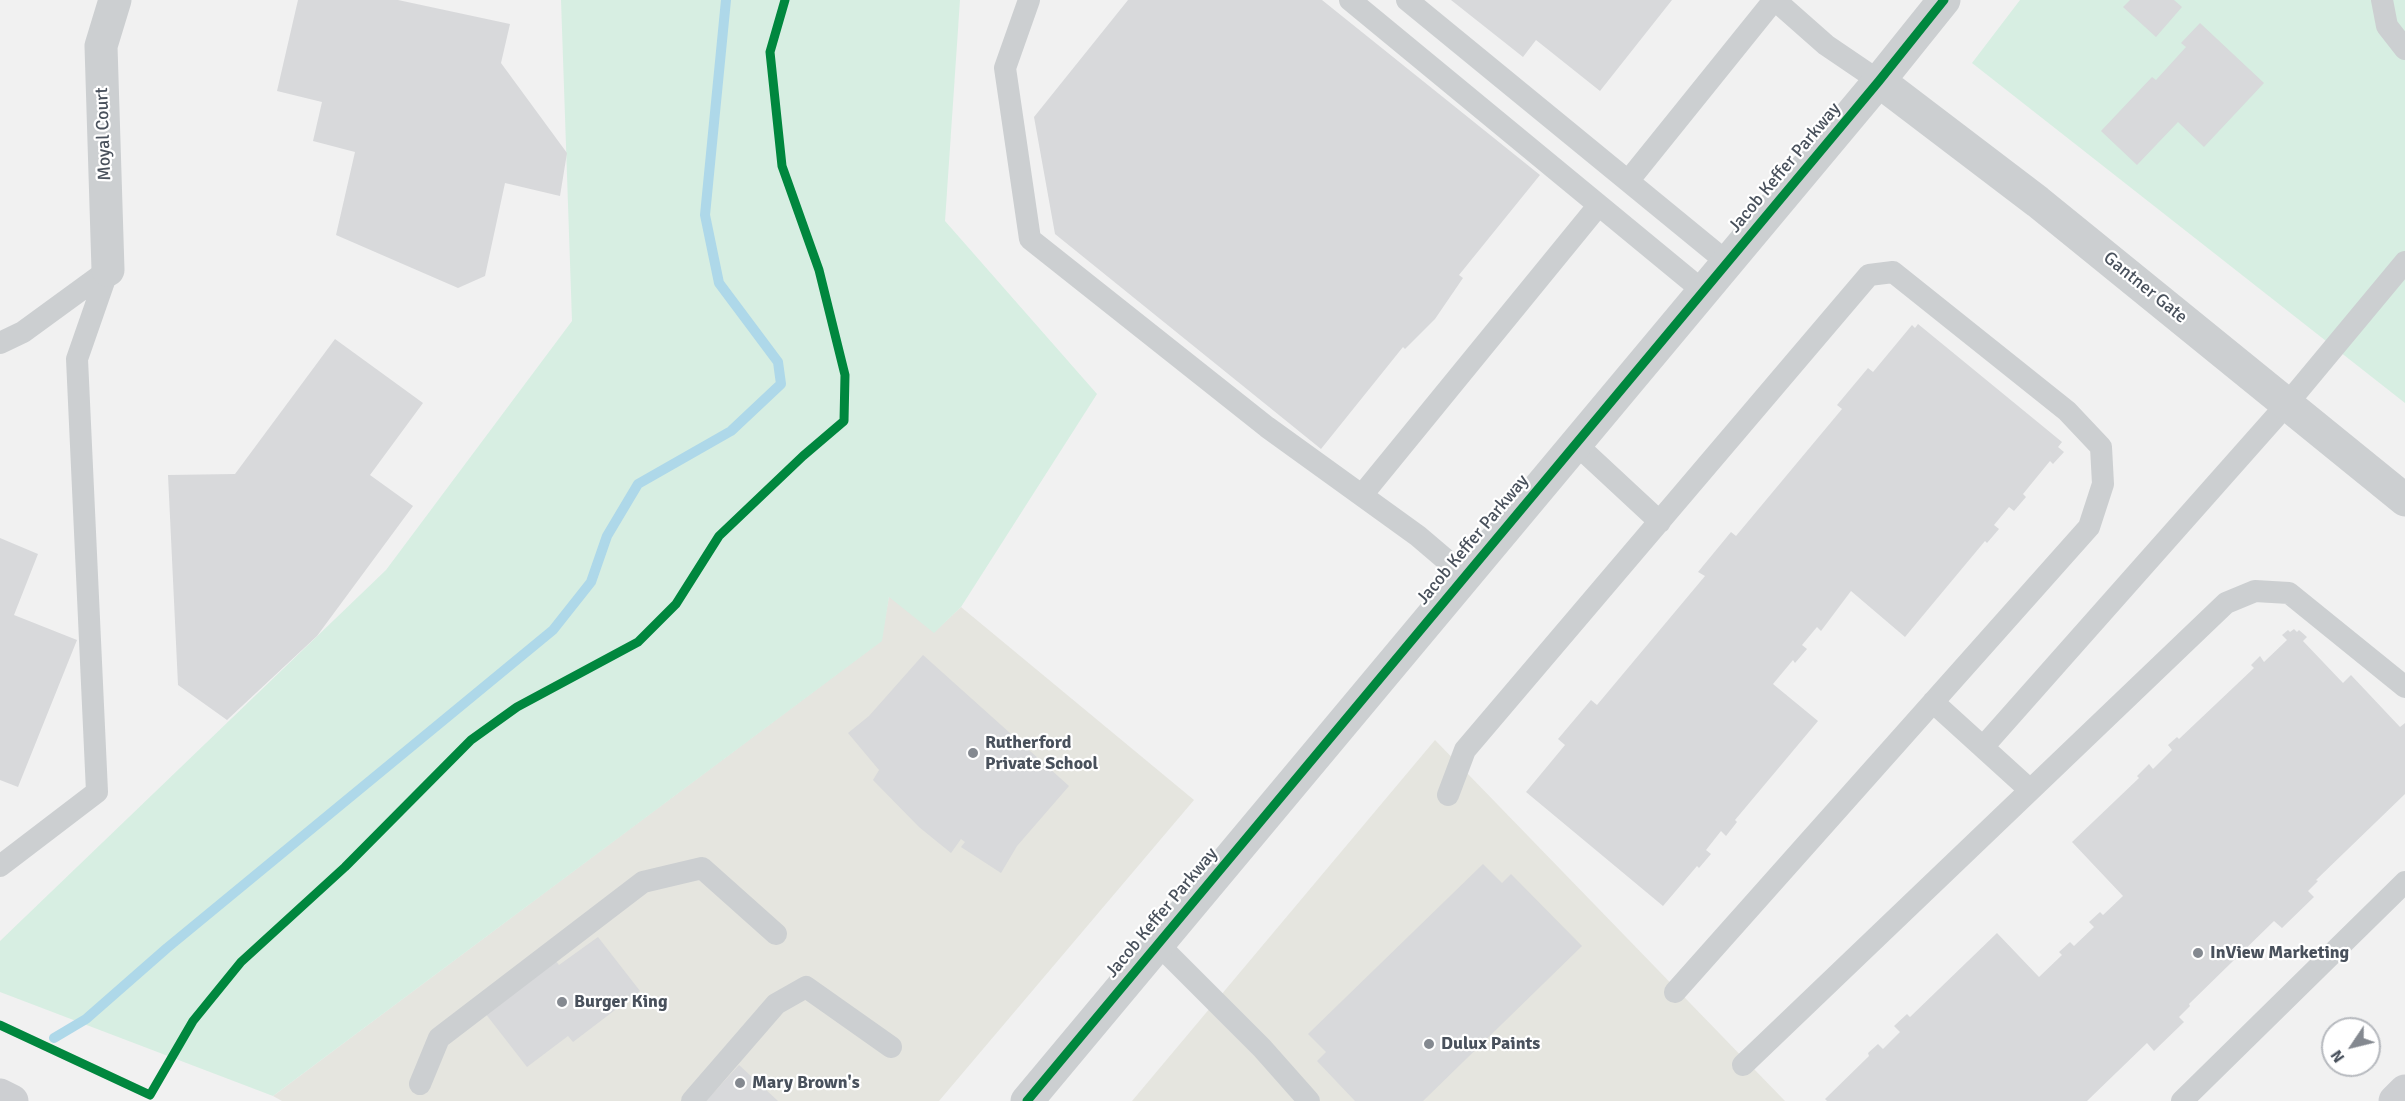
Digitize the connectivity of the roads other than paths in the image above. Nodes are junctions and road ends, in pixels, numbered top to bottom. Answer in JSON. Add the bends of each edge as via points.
{"nodes":[{"id":1,"x":115,"y":0,"type":"edge"},
{"id":2,"x":1029,"y":0,"type":"edge"},
{"id":3,"x":1350,"y":0,"type":"edge"},
{"id":4,"x":1407,"y":0,"type":"edge"},
{"id":5,"x":1774,"y":0,"type":"edge"},
{"id":6,"x":1944,"y":0,"type":"edge"},
{"id":7,"x":2382,"y":0,"type":"edge"},
{"id":8,"x":2405,"y":49,"type":"edge"},
{"id":9,"x":1879,"y":81,"type":"junction"},
{"id":10,"x":1629,"y":180,"type":"junction"},
{"id":11,"x":1598,"y":206,"type":"junction"},
{"id":12,"x":1728,"y":262,"type":"junction"},
{"id":13,"x":2405,"y":262,"type":"edge"},
{"id":14,"x":108,"y":270,"type":"junction"},
{"id":15,"x":1703,"y":291,"type":"junction"},
{"id":16,"x":0,"y":343,"type":"edge"},
{"id":17,"x":2287,"y":404,"type":"junction"},
{"id":18,"x":1576,"y":444,"type":"junction"},
{"id":19,"x":1362,"y":495,"type":"junction"},
{"id":20,"x":2405,"y":500,"type":"edge"},
{"id":21,"x":1660,"y":522,"type":"junction"},
{"id":22,"x":1465,"y":576,"type":"junction"},
{"id":23,"x":2405,"y":687,"type":"edge"},
{"id":24,"x":1934,"y":702,"type":"junction"},
{"id":25,"x":1983,"y":747,"type":"junction"},
{"id":26,"x":2030,"y":790,"type":"junction"},
{"id":27,"x":1448,"y":795,"type":"dead end"},
{"id":28,"x":0,"y":866,"type":"edge"},
{"id":29,"x":2405,"y":882,"type":"edge"},
{"id":30,"x":776,"y":934,"type":"dead end"},
{"id":31,"x":1158,"y":944,"type":"junction"},
{"id":32,"x":1675,"y":992,"type":"dead end"},
{"id":33,"x":891,"y":1047,"type":"dead end"},
{"id":34,"x":1743,"y":1065,"type":"dead end"},
{"id":35,"x":420,"y":1084,"type":"dead end"},
{"id":36,"x":2405,"y":1091,"type":"edge"},
{"id":37,"x":0,"y":1095,"type":"edge"},
{"id":38,"x":12,"y":1101,"type":"edge"},
{"id":39,"x":692,"y":1101,"type":"edge"},
{"id":40,"x":1027,"y":1101,"type":"edge"},
{"id":41,"x":1309,"y":1101,"type":"edge"},
{"id":42,"x":2182,"y":1101,"type":"edge"},
{"id":43,"x":2395,"y":1101,"type":"edge"}],
"edges":[{"from":1,"to":14,"type":"street","name":"Moyal Court","via":[[101,46]]},
{"from":2,"to":19,"type":"lane","via":[[1005,68],[1030,239],[1267,427]]},
{"from":3,"to":11,"type":"lane"},
{"from":4,"to":10,"type":"lane"},
{"from":5,"to":9,"type":"lane","via":[[1826,45]]},
{"from":5,"to":10,"type":"lane"},
{"from":6,"to":9,"type":"street","name":"Jacob Keffer Parkway"},
{"from":7,"to":8,"type":"lane","via":[[2387,26]]},
{"from":9,"to":12,"type":"street","name":"Jacob Keffer Parkway"},
{"from":9,"to":17,"type":"street","name":"Gantner Gate","via":[[2038,202]]},
{"from":10,"to":12,"type":"lane"},
{"from":11,"to":15,"type":"lane"},
{"from":11,"to":19,"type":"lane"},
{"from":12,"to":15,"type":"street","name":"Jacob Keffer Parkway"},
{"from":13,"to":17,"type":"lane"},
{"from":14,"to":16,"type":"lane","via":[[23,332]]},
{"from":14,"to":28,"type":"lane","via":[[77,359],[97,792]]},
{"from":15,"to":18,"type":"street","name":"Jacob Keffer Parkway"},
{"from":17,"to":20,"type":"street","name":"Gantner Gate"},
{"from":17,"to":25,"type":"lane"},
{"from":18,"to":21,"type":"lane"},
{"from":18,"to":22,"type":"street","name":"Jacob Keffer Parkway"},
{"from":19,"to":22,"type":"lane"},
{"from":21,"to":24,"type":"lane","via":[[1869,275],[1893,272],[2067,411],[2101,447],[2103,484],[2089,527]]},
{"from":21,"to":27,"type":"lane","via":[[1465,750]]},
{"from":22,"to":31,"type":"street","name":"Jacob Keffer Parkway"},
{"from":23,"to":26,"type":"lane","via":[[2289,593],[2255,591],[2226,603]]},
{"from":24,"to":25,"type":"lane"},
{"from":24,"to":32,"type":"lane"},
{"from":25,"to":26,"type":"lane"},
{"from":26,"to":34,"type":"lane"},
{"from":29,"to":42,"type":"lane"},
{"from":30,"to":35,"type":"lane","via":[[702,868],[643,882],[439,1038]]},
{"from":31,"to":40,"type":"street","name":"Jacob Keffer Parkway"},
{"from":31,"to":41,"type":"lane"},
{"from":33,"to":39,"type":"lane","via":[[806,987],[776,1004]]},
{"from":36,"to":43,"type":"main road"},
{"from":37,"to":38,"type":"main road"}]}
